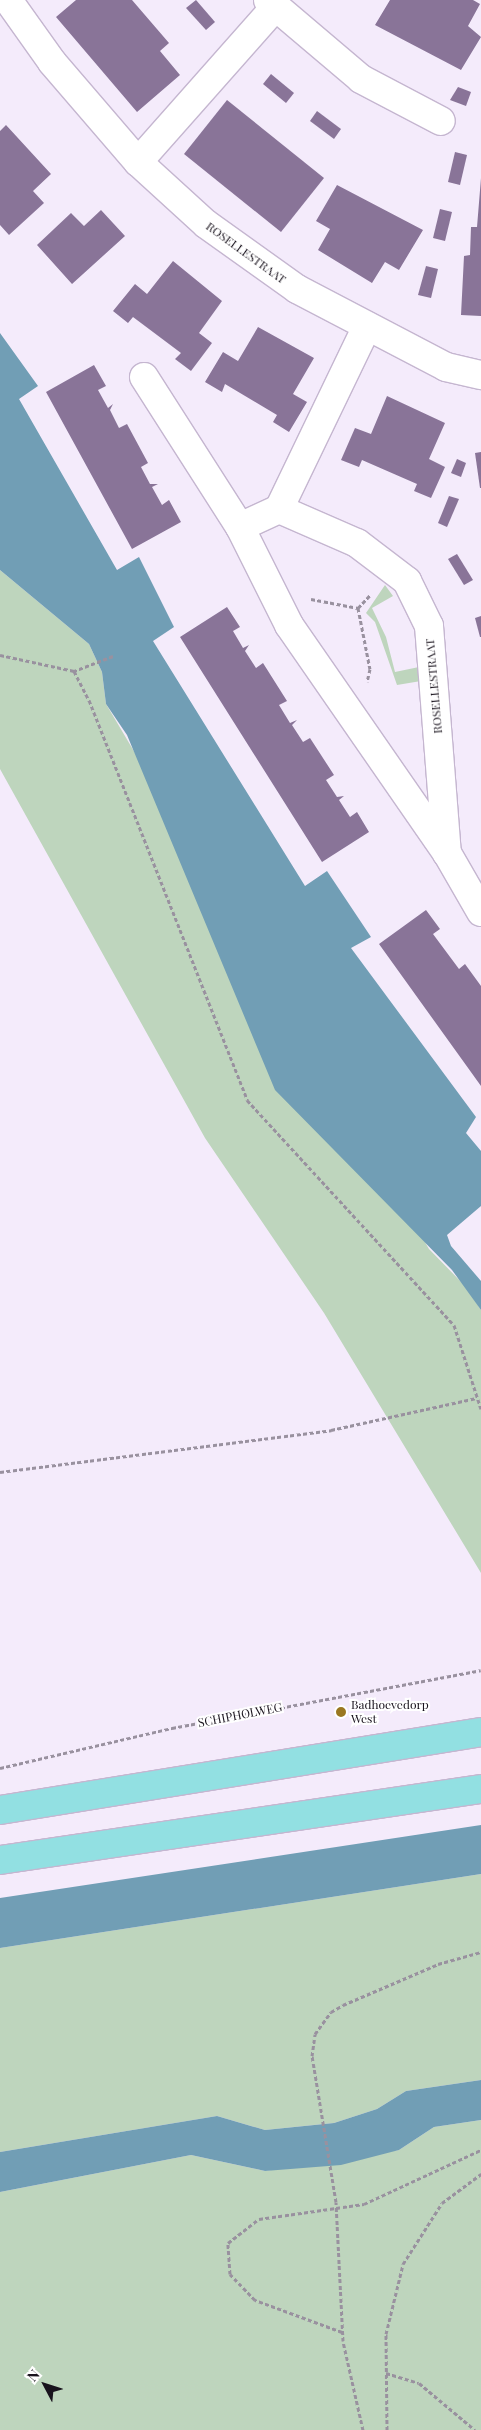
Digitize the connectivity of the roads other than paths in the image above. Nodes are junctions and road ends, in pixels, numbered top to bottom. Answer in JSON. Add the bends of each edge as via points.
{"nodes":[{"id":1,"x":8,"y":0,"type":"edge"},
{"id":2,"x":271,"y":4,"type":"edge"},
{"id":3,"x":441,"y":121,"type":"dead end"},
{"id":4,"x":138,"y":162,"type":"junction"},
{"id":5,"x":367,"y":326,"type":"junction"},
{"id":6,"x":481,"y":375,"type":"edge"},
{"id":7,"x":144,"y":377,"type":"dead end"},
{"id":8,"x":279,"y":509,"type":"junction"},
{"id":9,"x":240,"y":527,"type":"junction"},
{"id":10,"x":447,"y":854,"type":"junction"},
{"id":11,"x":481,"y":912,"type":"edge"},
{"id":12,"x":481,"y":1732,"type":"edge"},
{"id":13,"x":481,"y":1789,"type":"edge"},
{"id":14,"x":0,"y":1810,"type":"edge"},
{"id":15,"x":0,"y":1860,"type":"edge"}],
"edges":[{"from":1,"to":4,"type":"street","name":"ROSELLESTRAAT","via":[[52,62]]},
{"from":2,"to":3,"type":"street","via":[[361,79]]},
{"from":2,"to":4,"type":"street"},
{"from":4,"to":5,"type":"street","name":"ROSELLESTRAAT","via":[[206,224],[252,257],[297,289]]},
{"from":5,"to":6,"type":"street","name":"ROSELLESTRAAT","via":[[446,367]]},
{"from":5,"to":8,"type":"street"},
{"from":7,"to":9,"type":"street","name":"ROSELLESTRAAT"},
{"from":8,"to":9,"type":"street"},
{"from":8,"to":10,"type":"street","name":"ROSELLESTRAAT","via":[[357,543],[393,570],[407,581],[429,626]]},
{"from":9,"to":10,"type":"street","name":"ROSELLESTRAAT","via":[[284,606],[289,625]]},
{"from":10,"to":11,"type":"street","name":"ROSELLESTRAAT"},
{"from":12,"to":14,"type":"main road"},
{"from":13,"to":15,"type":"main road"}]}
